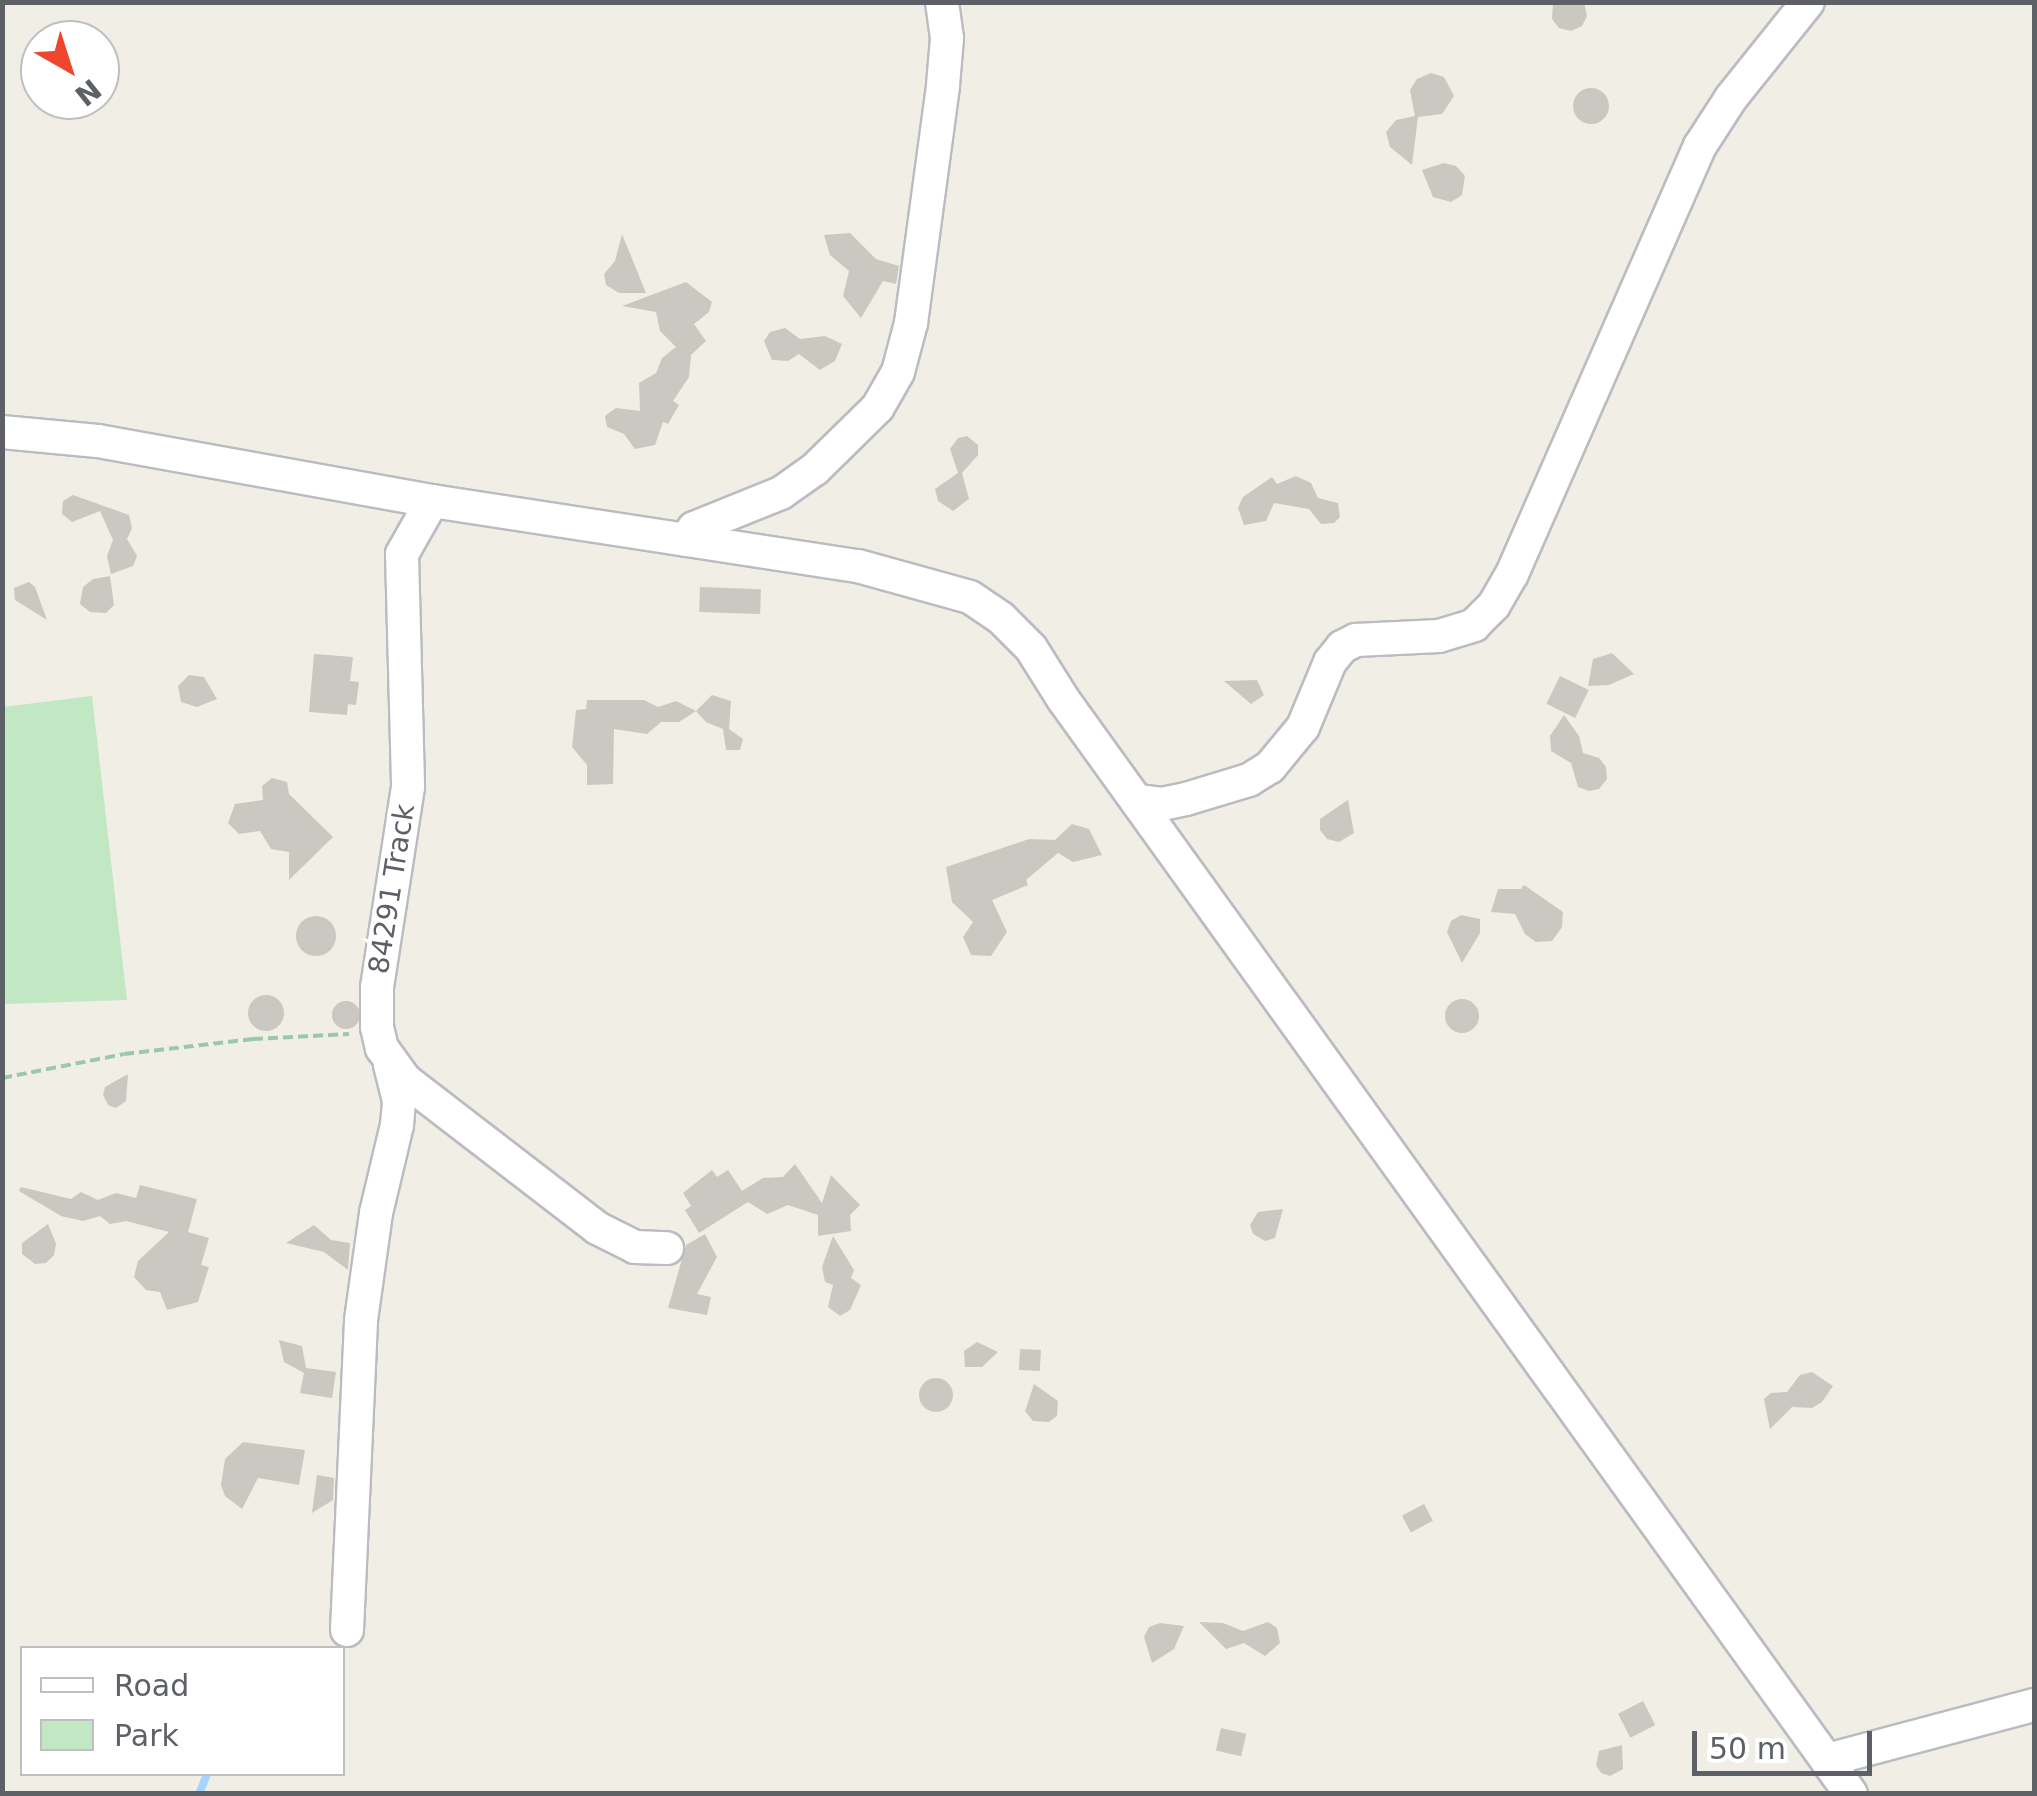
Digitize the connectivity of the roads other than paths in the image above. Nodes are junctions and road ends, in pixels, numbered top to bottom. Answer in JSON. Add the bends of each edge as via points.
{"nodes":[{"id":1,"x":942,"y":2,"type":"edge"},
{"id":2,"x":1808,"y":2,"type":"edge"},
{"id":3,"x":2,"y":432,"type":"edge"},
{"id":4,"x":432,"y":501,"type":"junction"},
{"id":5,"x":685,"y":540,"type":"junction"},
{"id":6,"x":1138,"y":801,"type":"junction"},
{"id":7,"x":390,"y":1064,"type":"junction"},
{"id":8,"x":667,"y":1248,"type":"dead end"},
{"id":9,"x":348,"y":1630,"type":"dead end"},
{"id":10,"x":2034,"y":1705,"type":"edge"},
{"id":11,"x":1827,"y":1760,"type":"junction"},
{"id":12,"x":1851,"y":1794,"type":"edge"}],
"edges":[{"from":1,"to":5,"type":"street","via":[[944,86],[911,323],[898,372],[878,407],[815,469],[780,493],[694,528]]},
{"from":2,"to":6,"type":"street","via":[[1700,146],[1494,604],[1474,625],[1439,636],[1356,640],[1342,647],[1302,726],[1270,767],[1186,799]]},
{"from":3,"to":4,"type":"street","via":[[176,453]]},
{"from":4,"to":5,"type":"street"},
{"from":4,"to":7,"type":"street","name":"84291 Track","via":[[402,554],[408,787],[382,932],[376,1027]]},
{"from":5,"to":6,"type":"street","via":[[858,566],[970,596],[1032,648]]},
{"from":6,"to":11,"type":"street"},
{"from":7,"to":8,"type":"street","via":[[597,1228],[635,1247]]},
{"from":7,"to":9,"type":"street","via":[[398,1125],[376,1213],[361,1320]]},
{"from":10,"to":11,"type":"street"},
{"from":11,"to":12,"type":"street"}]}
